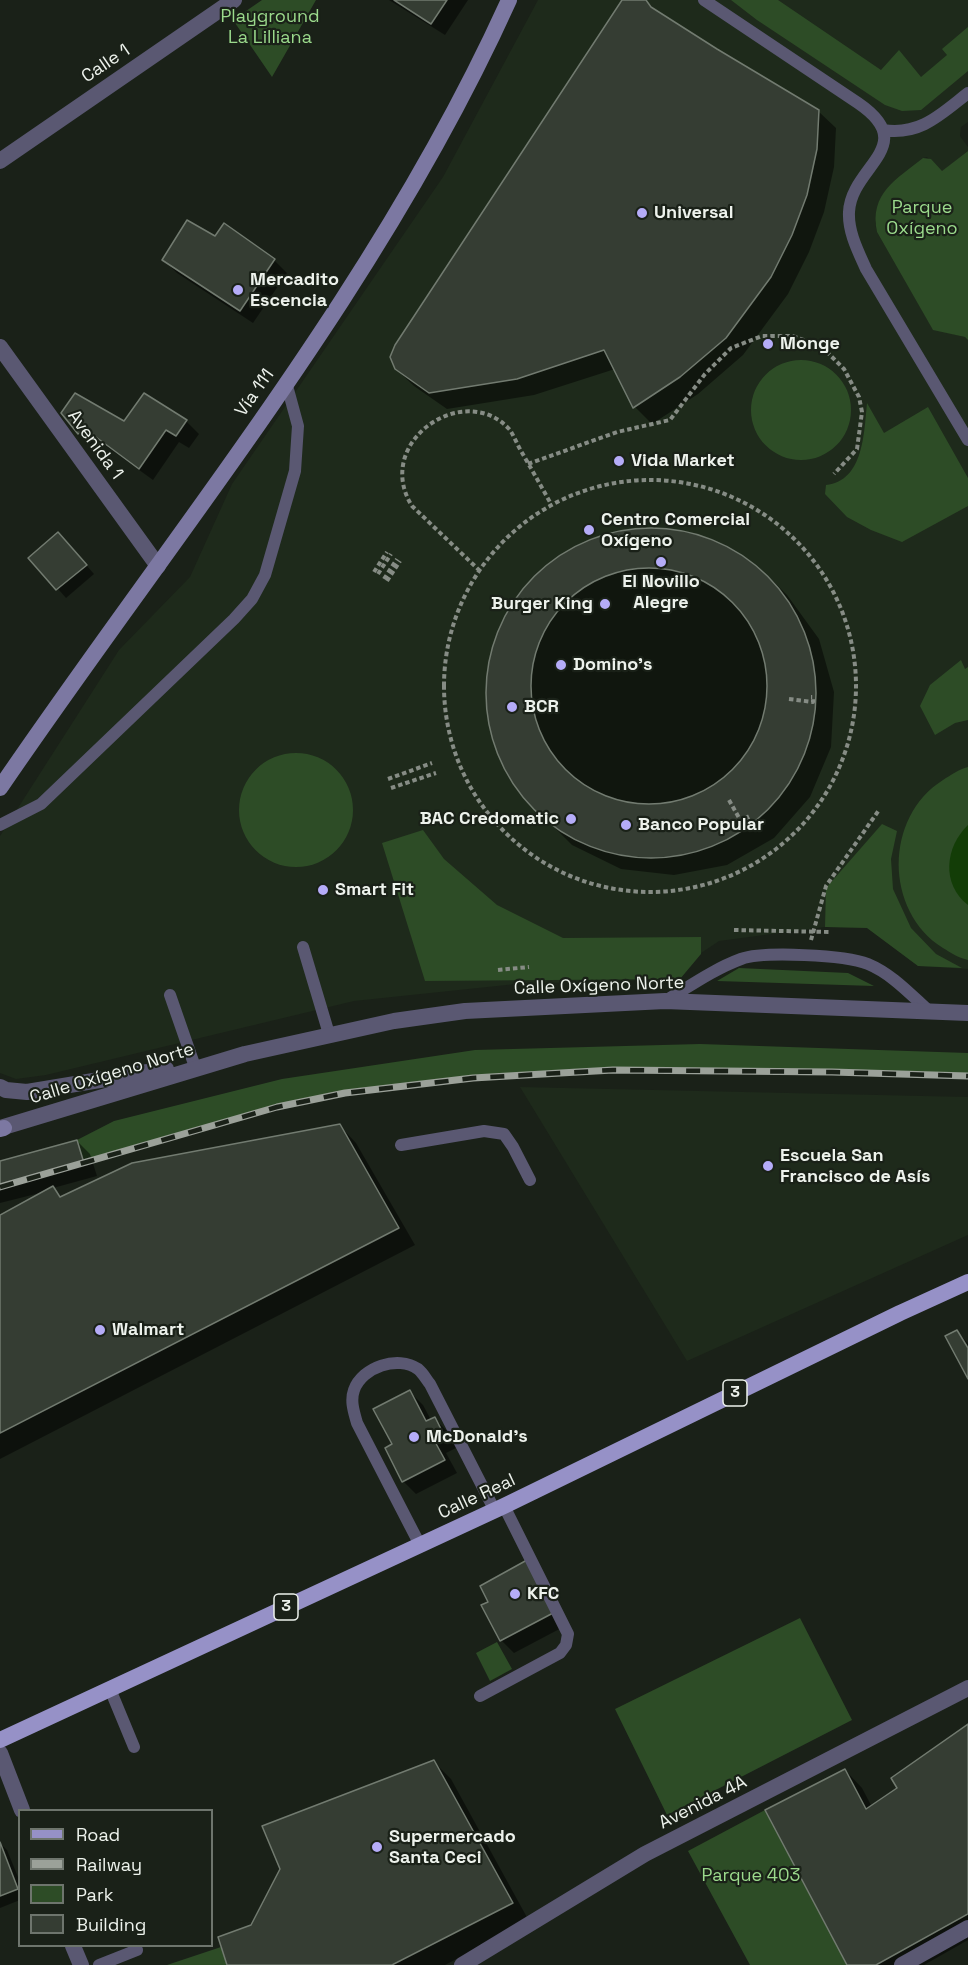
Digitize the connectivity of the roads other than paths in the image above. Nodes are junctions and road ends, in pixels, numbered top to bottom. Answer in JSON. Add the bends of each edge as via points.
{"nodes":[{"id":1,"x":234,"y":0,"type":"edge"},
{"id":2,"x":509,"y":0,"type":"edge"},
{"id":3,"x":517,"y":0,"type":"edge"},
{"id":4,"x":704,"y":0,"type":"edge"},
{"id":5,"x":502,"y":16,"type":"junction"},
{"id":6,"x":968,"y":93,"type":"edge"},
{"id":7,"x":883,"y":130,"type":"junction"},
{"id":8,"x":0,"y":161,"type":"edge"},
{"id":9,"x":0,"y":347,"type":"edge"},
{"id":10,"x":286,"y":382,"type":"junction"},
{"id":11,"x":968,"y":440,"type":"edge"},
{"id":12,"x":158,"y":566,"type":"junction"},
{"id":13,"x":0,"y":788,"type":"edge"},
{"id":14,"x":0,"y":825,"type":"edge"},
{"id":15,"x":303,"y":947,"type":"dead end"},
{"id":16,"x":170,"y":995,"type":"dead end"},
{"id":17,"x":665,"y":1001,"type":"junction"},
{"id":18,"x":929,"y":1011,"type":"junction"},
{"id":19,"x":968,"y":1013,"type":"edge"},
{"id":20,"x":329,"y":1034,"type":"junction"},
{"id":21,"x":235,"y":1057,"type":"junction"},
{"id":22,"x":194,"y":1064,"type":"junction"},
{"id":23,"x":0,"y":1088,"type":"edge"},
{"id":24,"x":1,"y":1128,"type":"edge"},
{"id":25,"x":401,"y":1145,"type":"dead end"},
{"id":26,"x":530,"y":1180,"type":"dead end"},
{"id":27,"x":968,"y":1282,"type":"edge"},
{"id":28,"x":500,"y":1508,"type":"junction"},
{"id":29,"x":420,"y":1545,"type":"junction"},
{"id":30,"x":968,"y":1688,"type":"edge"},
{"id":31,"x":110,"y":1689,"type":"junction"},
{"id":32,"x":480,"y":1696,"type":"dead end"},
{"id":33,"x":0,"y":1740,"type":"edge"},
{"id":34,"x":134,"y":1748,"type":"dead end"},
{"id":35,"x":0,"y":1753,"type":"edge"},
{"id":36,"x":22,"y":1809,"type":"edge"},
{"id":37,"x":968,"y":1929,"type":"edge"},
{"id":38,"x":74,"y":1947,"type":"edge"},
{"id":39,"x":137,"y":1950,"type":"dead end"},
{"id":40,"x":81,"y":1965,"type":"edge"},
{"id":41,"x":99,"y":1965,"type":"edge"},
{"id":42,"x":462,"y":1965,"type":"edge"},
{"id":43,"x":902,"y":1965,"type":"edge"}],
"edges":[{"from":1,"to":8,"type":"street","name":"Calle 1"},
{"from":2,"to":5,"type":"main road","name":"Vía 111"},
{"from":3,"to":5,"type":"main road"},
{"from":4,"to":7,"type":"lane","via":[[867,109]]},
{"from":5,"to":10,"type":"main road","name":"Vía 111","via":[[431,157]]},
{"from":6,"to":7,"type":"lane","via":[[937,118],[918,127]]},
{"from":7,"to":11,"type":"lane","via":[[882,150],[852,197],[848,211],[850,226],[866,269]]},
{"from":9,"to":12,"type":"street","name":"Avenida 1"},
{"from":10,"to":12,"type":"main road","name":"Vía 111"},
{"from":10,"to":14,"type":"lane","via":[[298,426],[295,471],[265,575],[252,599],[41,804]]},
{"from":12,"to":13,"type":"main road","name":"Vía 111"},
{"from":15,"to":20,"type":"lane"},
{"from":16,"to":22,"type":"lane"},
{"from":17,"to":18,"type":"street","name":"Calle Oxígeno Norte"},
{"from":17,"to":18,"type":"lane","via":[[719,968],[744,958],[780,954],[866,964],[892,978]]},
{"from":17,"to":20,"type":"street","name":"Calle Oxígeno Norte","via":[[465,1011]]},
{"from":18,"to":19,"type":"street","name":"Calle Oxígeno Norte"},
{"from":20,"to":21,"type":"street","name":"Calle Oxígeno Norte"},
{"from":21,"to":22,"type":"street","name":"Calle Oxígeno Norte"},
{"from":21,"to":24,"type":"street","name":"Calle Oxígeno Norte"},
{"from":22,"to":23,"type":"street","name":"Calle Oxígeno Norte","via":[[27,1092]]},
{"from":25,"to":26,"type":"lane","via":[[484,1131],[504,1134]]},
{"from":27,"to":28,"type":"main road","name":"Calle Real","number":"3"},
{"from":28,"to":29,"type":"main road","name":"Calle Real","number":"3"},
{"from":28,"to":29,"type":"lane","via":[[419,1370],[391,1362],[375,1369],[361,1378],[352,1404],[357,1422]]},
{"from":28,"to":32,"type":"lane","via":[[568,1634],[560,1653]]},
{"from":29,"to":31,"type":"main road","name":"Calle Real","number":"3"},
{"from":30,"to":42,"type":"street","name":"Avenida 4A","via":[[645,1854]]},
{"from":31,"to":33,"type":"main road","name":"Calle Real","number":"3"},
{"from":31,"to":34,"type":"lane"},
{"from":35,"to":36,"type":"street"},
{"from":37,"to":43,"type":"street"},
{"from":38,"to":40,"type":"street"},
{"from":39,"to":41,"type":"lane"}]}
